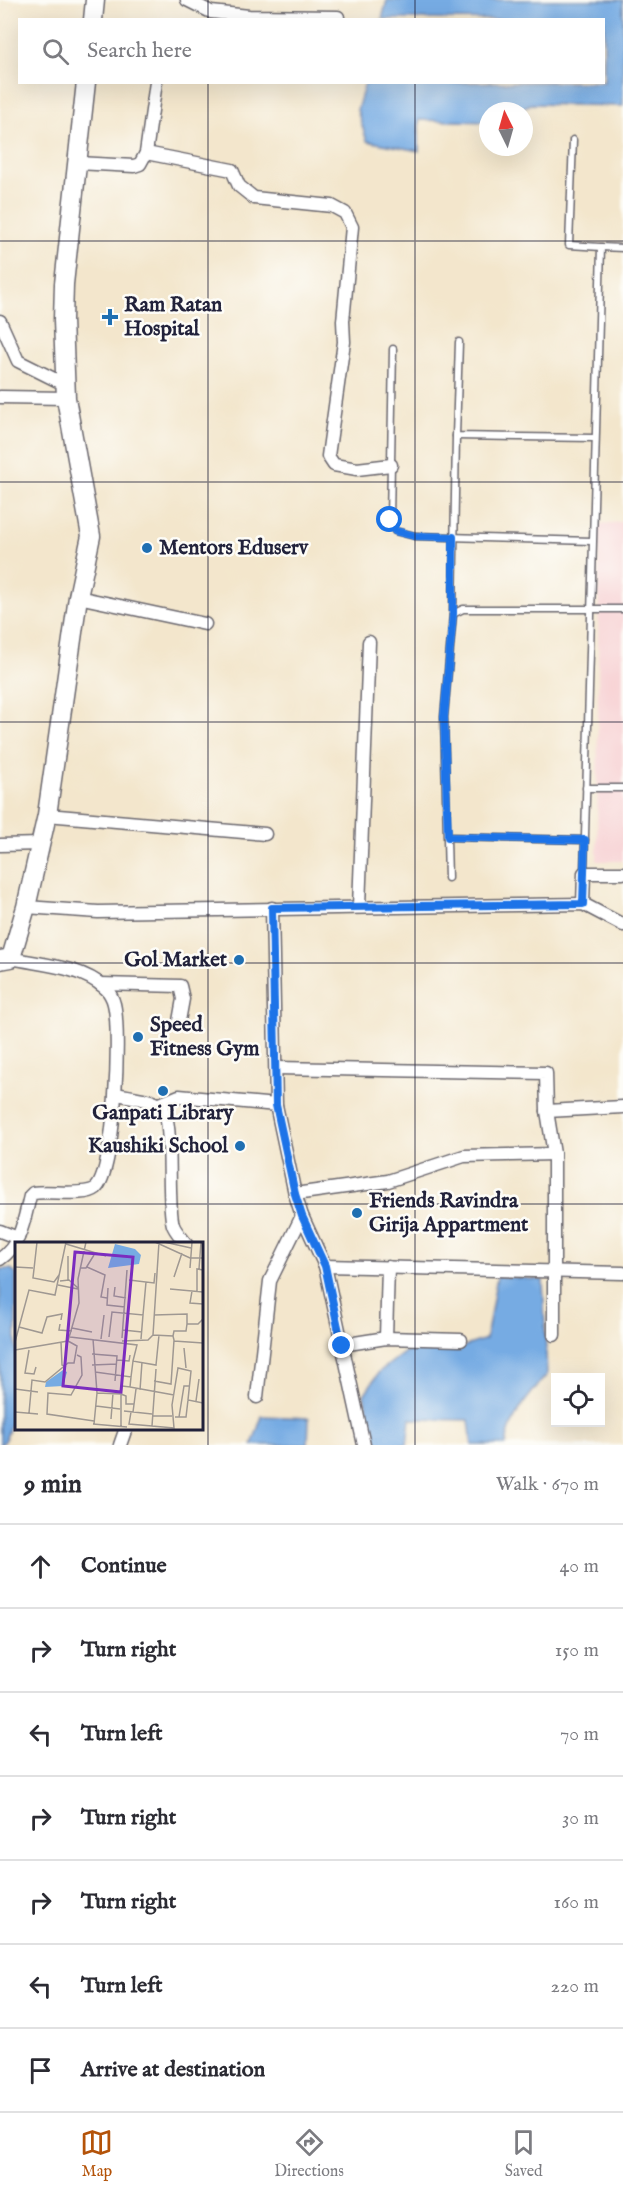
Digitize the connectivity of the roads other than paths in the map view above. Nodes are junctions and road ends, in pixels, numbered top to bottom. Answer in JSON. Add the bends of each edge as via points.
{"nodes":[{"id":1,"x":95,"y":0,"type":"edge"},
{"id":2,"x":187,"y":0,"type":"edge"},
{"id":3,"x":207,"y":16,"type":"edge"},
{"id":4,"x":338,"y":17,"type":"dead end"},
{"id":5,"x":93,"y":18,"type":"edge"},
{"id":6,"x":86,"y":84,"type":"edge"},
{"id":7,"x":156,"y":84,"type":"edge"},
{"id":8,"x":573,"y":140,"type":"dead end"},
{"id":9,"x":146,"y":153,"type":"junction"},
{"id":10,"x":77,"y":163,"type":"junction"},
{"id":11,"x":601,"y":247,"type":"junction"},
{"id":12,"x":623,"y":248,"type":"edge"},
{"id":13,"x":0,"y":321,"type":"edge"},
{"id":14,"x":459,"y":342,"type":"dead end"},
{"id":15,"x":393,"y":349,"type":"dead end"},
{"id":16,"x":66,"y":392,"type":"junction"},
{"id":17,"x":0,"y":397,"type":"edge"},
{"id":18,"x":456,"y":436,"type":"junction"},
{"id":19,"x":594,"y":438,"type":"junction"},
{"id":20,"x":391,"y":465,"type":"junction"},
{"id":21,"x":453,"y":537,"type":"junction"},
{"id":22,"x":592,"y":541,"type":"junction"},
{"id":23,"x":78,"y":597,"type":"junction"},
{"id":24,"x":590,"y":608,"type":"junction"},
{"id":25,"x":623,"y":609,"type":"edge"},
{"id":26,"x":453,"y":614,"type":"junction"},
{"id":27,"x":205,"y":624,"type":"dead end"},
{"id":28,"x":369,"y":642,"type":"dead end"},
{"id":29,"x":586,"y":788,"type":"junction"},
{"id":30,"x":623,"y":788,"type":"edge"},
{"id":31,"x":47,"y":816,"type":"junction"},
{"id":32,"x":265,"y":834,"type":"dead end"},
{"id":33,"x":448,"y":837,"type":"junction"},
{"id":34,"x":585,"y":840,"type":"junction"},
{"id":35,"x":41,"y":844,"type":"junction"},
{"id":36,"x":0,"y":845,"type":"edge"},
{"id":37,"x":584,"y":873,"type":"junction"},
{"id":38,"x":623,"y":873,"type":"edge"},
{"id":39,"x":448,"y":878,"type":"dead end"},
{"id":40,"x":583,"y":904,"type":"junction"},
{"id":41,"x":26,"y":907,"type":"junction"},
{"id":42,"x":359,"y":907,"type":"junction"},
{"id":43,"x":272,"y":908,"type":"junction"},
{"id":44,"x":623,"y":925,"type":"edge"},
{"id":45,"x":5,"y":959,"type":"edge"},
{"id":46,"x":100,"y":984,"type":"junction"},
{"id":47,"x":179,"y":1021,"type":"dead end"},
{"id":48,"x":276,"y":1068,"type":"junction"},
{"id":49,"x":116,"y":1094,"type":"junction"},
{"id":50,"x":160,"y":1104,"type":"junction"},
{"id":51,"x":276,"y":1105,"type":"junction"},
{"id":52,"x":623,"y":1107,"type":"edge"},
{"id":53,"x":547,"y":1111,"type":"junction"},
{"id":54,"x":554,"y":1154,"type":"junction"},
{"id":55,"x":295,"y":1194,"type":"junction"},
{"id":56,"x":302,"y":1216,"type":"junction"},
{"id":57,"x":0,"y":1231,"type":"edge"},
{"id":58,"x":18,"y":1238,"type":"junction"},
{"id":59,"x":16,"y":1242,"type":"edge"},
{"id":60,"x":185,"y":1242,"type":"edge"},
{"id":61,"x":15,"y":1243,"type":"edge"},
{"id":62,"x":0,"y":1259,"type":"edge"},
{"id":63,"x":325,"y":1266,"type":"junction"},
{"id":64,"x":388,"y":1268,"type":"junction"},
{"id":65,"x":555,"y":1272,"type":"junction"},
{"id":66,"x":623,"y":1273,"type":"edge"},
{"id":67,"x":554,"y":1335,"type":"dead end"},
{"id":68,"x":386,"y":1338,"type":"junction"},
{"id":69,"x":461,"y":1340,"type":"dead end"},
{"id":70,"x":342,"y":1346,"type":"junction"},
{"id":71,"x":257,"y":1397,"type":"dead end"},
{"id":72,"x":125,"y":1430,"type":"edge"},
{"id":73,"x":120,"y":1445,"type":"edge"},
{"id":74,"x":364,"y":1445,"type":"edge"}],
"edges":[{"from":1,"to":5,"type":"street"},
{"from":2,"to":3,"type":"street"},
{"from":3,"to":4,"type":"street"},
{"from":6,"to":10,"type":"street"},
{"from":7,"to":9,"type":"street"},
{"from":8,"to":11,"type":"lane","via":[[569,245]]},
{"from":9,"to":10,"type":"street","via":[[140,164],[134,166]]},
{"from":9,"to":20,"type":"street","via":[[232,170],[239,186],[254,198],[332,206],[345,213],[352,227],[344,342],[328,456],[334,465],[357,469]]},
{"from":10,"to":16,"type":"street","via":[[64,293]]},
{"from":11,"to":12,"type":"lane"},
{"from":11,"to":19,"type":"lane"},
{"from":13,"to":16,"type":"street","via":[[18,361]]},
{"from":14,"to":18,"type":"lane"},
{"from":15,"to":20,"type":"lane"},
{"from":16,"to":17,"type":"street"},
{"from":16,"to":23,"type":"street","via":[[91,536]]},
{"from":18,"to":19,"type":"lane"},
{"from":18,"to":21,"type":"lane"},
{"from":19,"to":22,"type":"lane"},
{"from":20,"to":21,"type":"lane","via":[[390,520],[395,531]]},
{"from":21,"to":22,"type":"lane"},
{"from":21,"to":26,"type":"lane"},
{"from":22,"to":24,"type":"lane"},
{"from":23,"to":27,"type":"street"},
{"from":23,"to":31,"type":"street"},
{"from":24,"to":25,"type":"lane"},
{"from":24,"to":26,"type":"lane","via":[[463,609]]},
{"from":24,"to":29,"type":"lane"},
{"from":26,"to":33,"type":"lane","via":[[444,717]]},
{"from":28,"to":42,"type":"street"},
{"from":29,"to":30,"type":"lane"},
{"from":29,"to":34,"type":"lane"},
{"from":31,"to":32,"type":"street"},
{"from":31,"to":35,"type":"street"},
{"from":33,"to":34,"type":"lane"},
{"from":33,"to":39,"type":"lane"},
{"from":34,"to":37,"type":"lane"},
{"from":35,"to":36,"type":"street"},
{"from":35,"to":41,"type":"street"},
{"from":37,"to":38,"type":"street"},
{"from":37,"to":40,"type":"street"},
{"from":40,"to":42,"type":"street"},
{"from":40,"to":44,"type":"street"},
{"from":41,"to":43,"type":"street","via":[[98,912]]},
{"from":41,"to":45,"type":"street"},
{"from":42,"to":43,"type":"street"},
{"from":43,"to":48,"type":"street"},
{"from":45,"to":46,"type":"street","via":[[86,974]]},
{"from":46,"to":47,"type":"street","via":[[180,986],[183,999]]},
{"from":46,"to":49,"type":"street","via":[[114,1003]]},
{"from":48,"to":51,"type":"street"},
{"from":48,"to":53,"type":"street","via":[[546,1072]]},
{"from":49,"to":50,"type":"street"},
{"from":49,"to":58,"type":"street","via":[[108,1159],[98,1185],[88,1192],[33,1193]]},
{"from":50,"to":51,"type":"street","via":[[174,1096],[186,1096]]},
{"from":50,"to":60,"type":"street","via":[[168,1122],[173,1225]]},
{"from":51,"to":55,"type":"street"},
{"from":52,"to":53,"type":"street"},
{"from":53,"to":54,"type":"street"},
{"from":54,"to":55,"type":"street","via":[[464,1156],[388,1181]]},
{"from":54,"to":65,"type":"street"},
{"from":55,"to":56,"type":"street"},
{"from":56,"to":63,"type":"street"},
{"from":56,"to":71,"type":"street","via":[[270,1281]]},
{"from":57,"to":58,"type":"street"},
{"from":58,"to":59,"type":"street"},
{"from":61,"to":62,"type":"street"},
{"from":63,"to":64,"type":"street"},
{"from":63,"to":70,"type":"street"},
{"from":64,"to":65,"type":"street"},
{"from":64,"to":68,"type":"street"},
{"from":65,"to":66,"type":"street"},
{"from":65,"to":67,"type":"street"},
{"from":68,"to":69,"type":"street"},
{"from":68,"to":70,"type":"street"},
{"from":70,"to":74,"type":"street"},
{"from":72,"to":73,"type":"street"}]}
